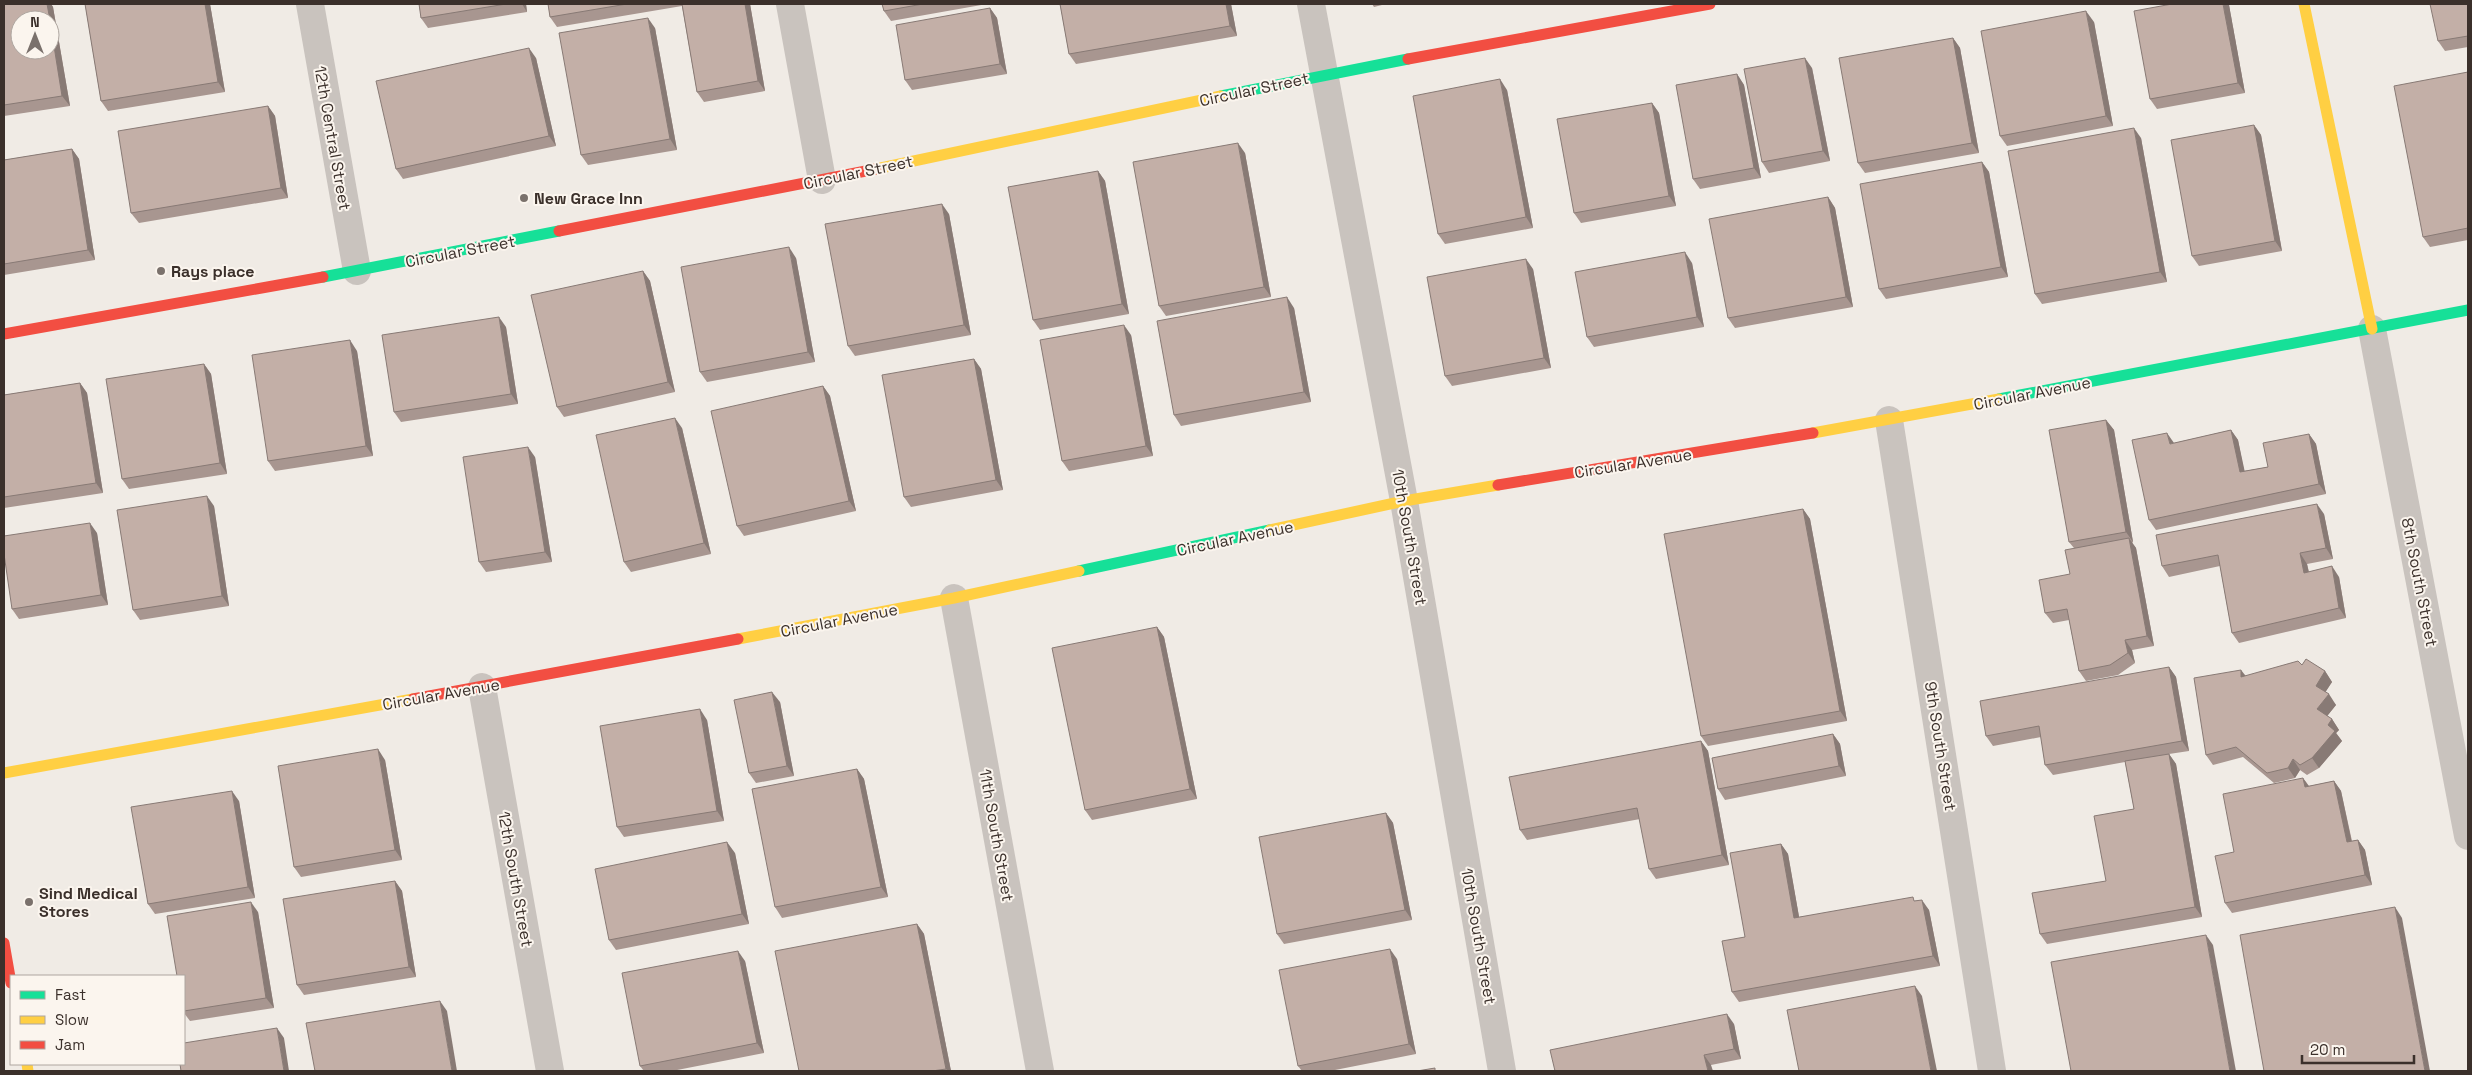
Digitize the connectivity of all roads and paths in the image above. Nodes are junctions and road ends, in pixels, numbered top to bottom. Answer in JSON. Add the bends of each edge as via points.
{"nodes":[{"id":1,"x":310,"y":4,"type":"edge"},
{"id":2,"x":790,"y":4,"type":"edge"},
{"id":3,"x":1311,"y":4,"type":"edge"},
{"id":4,"x":1710,"y":4,"type":"edge"},
{"id":5,"x":2304,"y":4,"type":"edge"},
{"id":6,"x":1326,"y":74,"type":"junction"},
{"id":7,"x":822,"y":180,"type":"junction"},
{"id":8,"x":357,"y":271,"type":"junction"},
{"id":9,"x":2468,"y":310,"type":"edge"},
{"id":10,"x":2372,"y":329,"type":"junction"},
{"id":11,"x":4,"y":334,"type":"edge"},
{"id":12,"x":1889,"y":420,"type":"junction"},
{"id":13,"x":1404,"y":501,"type":"junction"},
{"id":14,"x":954,"y":598,"type":"junction"},
{"id":15,"x":482,"y":687,"type":"junction"},
{"id":16,"x":4,"y":773,"type":"edge"},
{"id":17,"x":2467,"y":818,"type":"edge"},
{"id":18,"x":4,"y":943,"type":"edge"},
{"id":19,"x":10,"y":977,"type":"edge"},
{"id":20,"x":550,"y":1071,"type":"edge"},
{"id":21,"x":1040,"y":1071,"type":"edge"},
{"id":22,"x":1502,"y":1071,"type":"edge"},
{"id":23,"x":1992,"y":1071,"type":"edge"}],
"edges":[{"from":1,"to":8,"type":"street","name":"12th Central Street"},
{"from":2,"to":7,"type":"street"},
{"from":3,"to":6,"type":"street","name":"10th South Street"},
{"from":4,"to":6,"type":"street","name":"Circular Street"},
{"from":5,"to":10,"type":"street"},
{"from":6,"to":7,"type":"street","name":"Circular Street"},
{"from":6,"to":13,"type":"street","name":"10th South Street"},
{"from":7,"to":8,"type":"street","name":"Circular Street"},
{"from":8,"to":11,"type":"street","name":"Circular Street"},
{"from":9,"to":10,"type":"street","name":"Circular Avenue"},
{"from":10,"to":12,"type":"street","name":"Circular Avenue"},
{"from":10,"to":17,"type":"street","name":"8th South Street"},
{"from":12,"to":13,"type":"street","name":"Circular Avenue"},
{"from":12,"to":23,"type":"street","name":"9th South Street"},
{"from":13,"to":14,"type":"street","name":"Circular Avenue"},
{"from":13,"to":22,"type":"street","name":"10th South Street"},
{"from":14,"to":15,"type":"street","name":"Circular Avenue"},
{"from":14,"to":21,"type":"street","name":"11th South Street"},
{"from":15,"to":16,"type":"street","name":"Circular Avenue"},
{"from":15,"to":20,"type":"street","name":"12th South Street"},
{"from":18,"to":19,"type":"street"}]}
